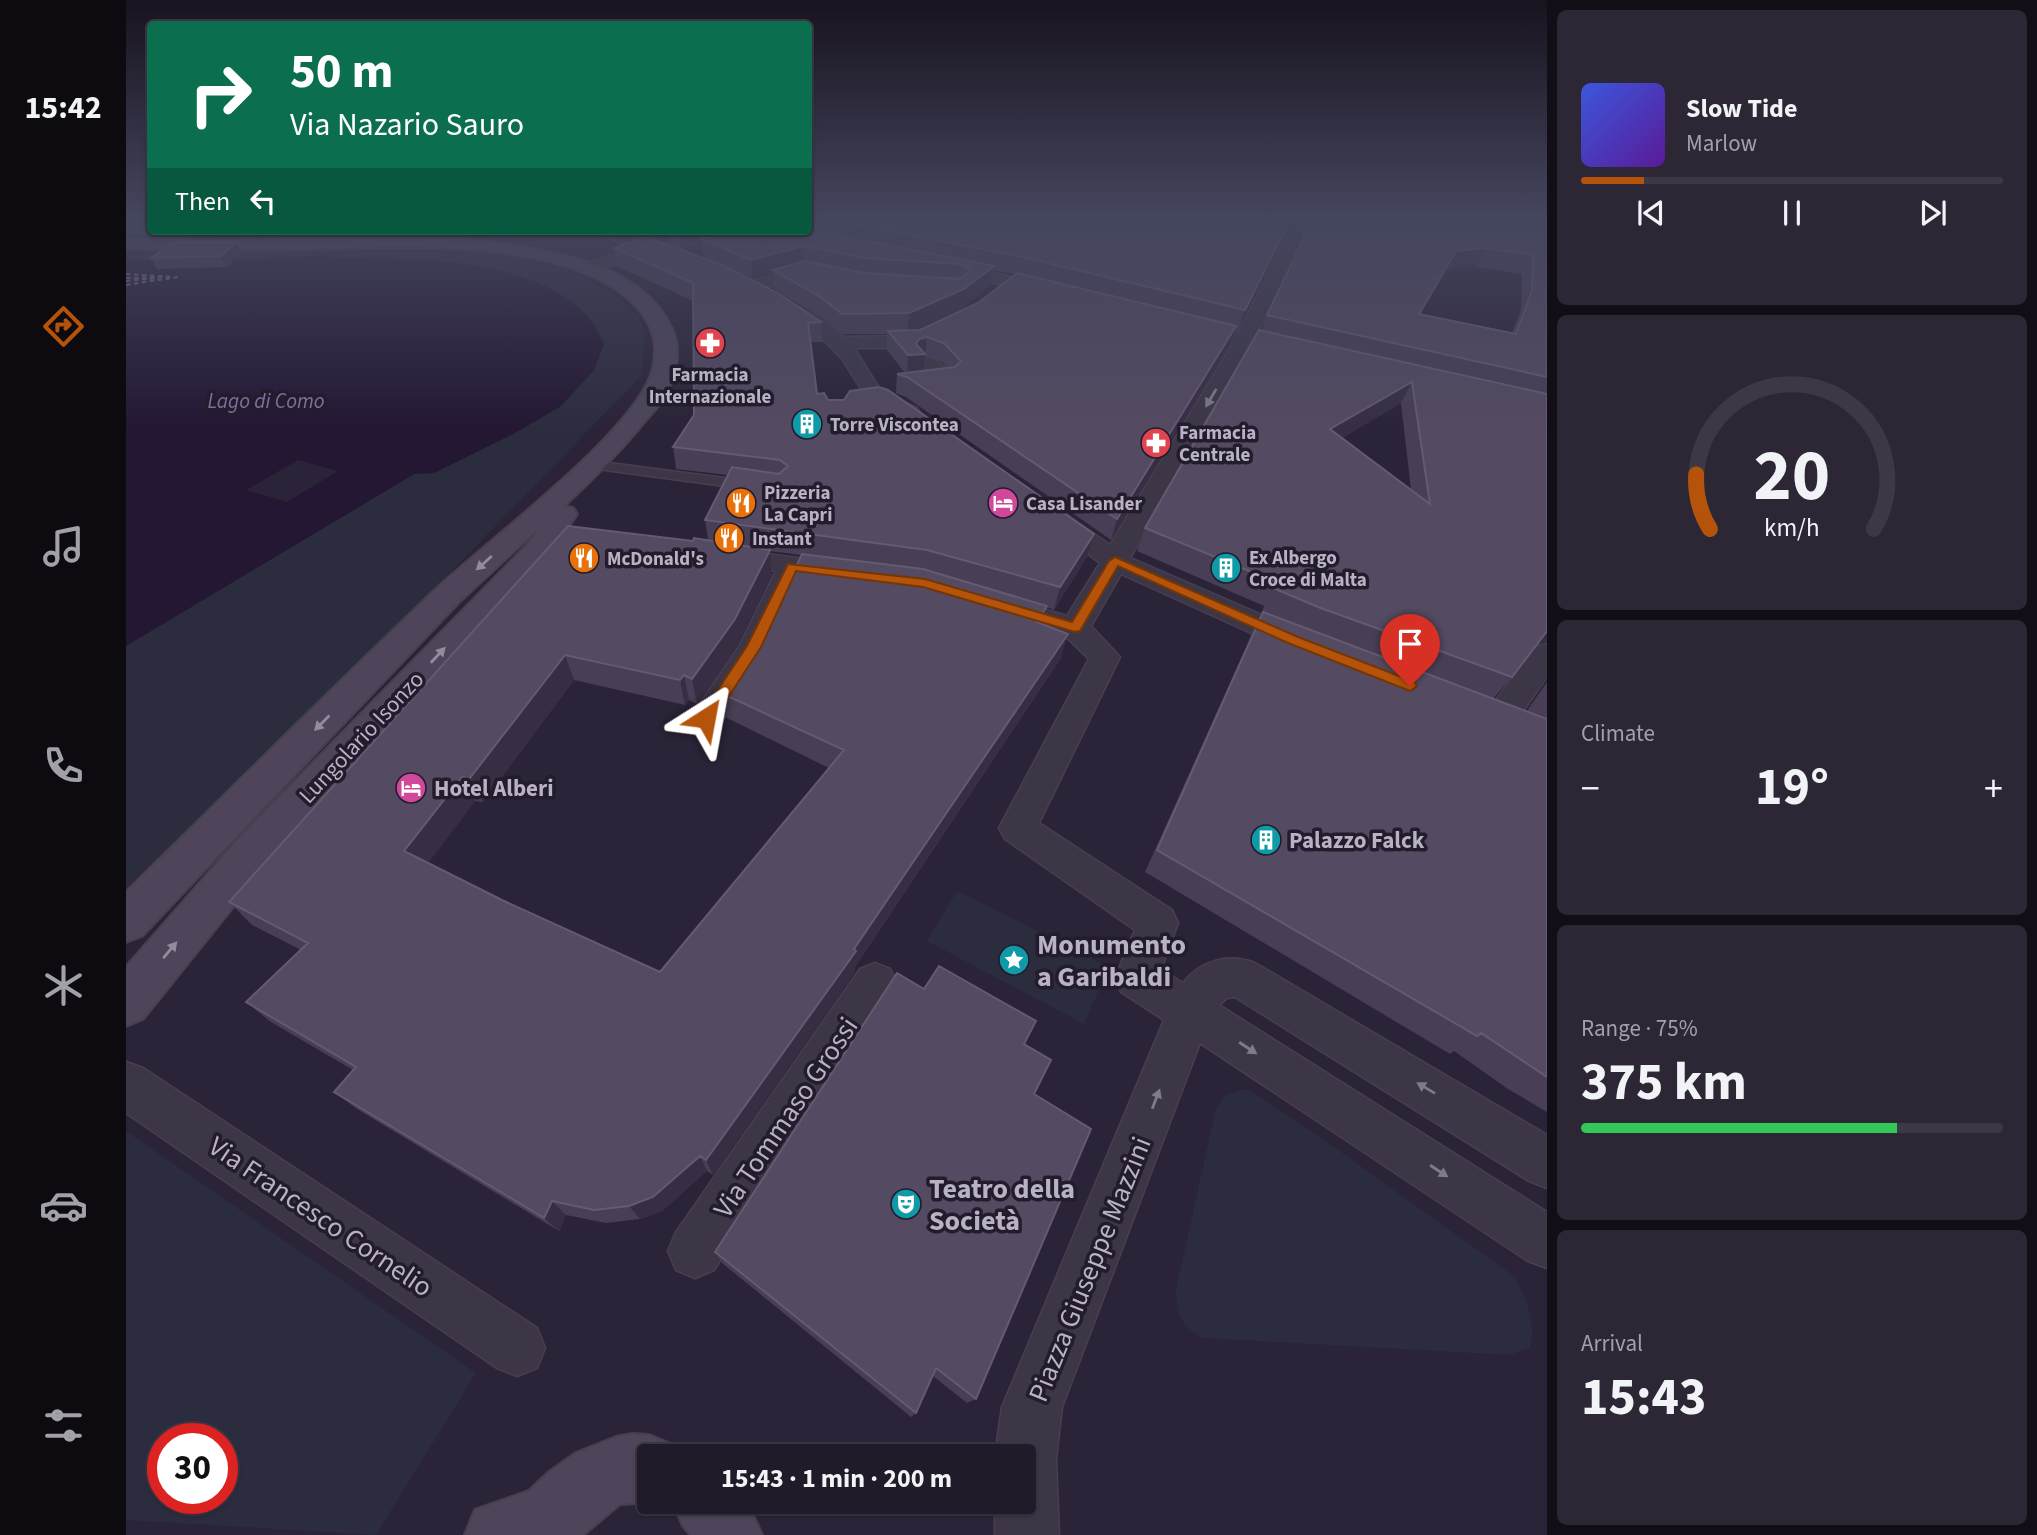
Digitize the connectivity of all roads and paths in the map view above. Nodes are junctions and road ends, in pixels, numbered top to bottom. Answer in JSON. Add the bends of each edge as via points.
{"nodes":[{"id":1,"x":626,"y":288,"type":"edge"},
{"id":2,"x":751,"y":288,"type":"edge"},
{"id":3,"x":1001,"y":288,"type":"edge"},
{"id":4,"x":1037,"y":288,"type":"edge"},
{"id":5,"x":1270,"y":288,"type":"edge"},
{"id":6,"x":989,"y":296,"type":"edge"},
{"id":7,"x":1070,"y":296,"type":"edge"},
{"id":8,"x":1165,"y":320,"type":"edge"},
{"id":9,"x":948,"y":325,"type":"edge"},
{"id":10,"x":1245,"y":340,"type":"junction"},
{"id":11,"x":911,"y":342,"type":"junction"},
{"id":12,"x":837,"y":343,"type":"junction"},
{"id":13,"x":948,"y":358,"type":"edge"},
{"id":14,"x":1324,"y":358,"type":"edge"},
{"id":15,"x":927,"y":363,"type":"edge"},
{"id":16,"x":880,"y":395,"type":"junction"},
{"id":17,"x":848,"y":400,"type":"edge"},
{"id":18,"x":928,"y":427,"type":"edge"},
{"id":19,"x":592,"y":467,"type":"junction"},
{"id":20,"x":760,"y":487,"type":"edge"},
{"id":21,"x":1034,"y":503,"type":"edge"},
{"id":22,"x":553,"y":529,"type":"junction"},
{"id":23,"x":699,"y":552,"type":"edge"},
{"id":24,"x":1115,"y":561,"type":"junction"},
{"id":25,"x":792,"y":566,"type":"junction"},
{"id":26,"x":861,"y":574,"type":"edge"},
{"id":27,"x":978,"y":599,"type":"edge"},
{"id":28,"x":1075,"y":628,"type":"junction"},
{"id":29,"x":1547,"y":654,"type":"edge"},
{"id":30,"x":1331,"y":655,"type":"edge"},
{"id":31,"x":706,"y":718,"type":"dead end"},
{"id":32,"x":1498,"y":719,"type":"edge"},
{"id":33,"x":126,"y":922,"type":"edge"},
{"id":34,"x":876,"y":983,"type":"dead end"},
{"id":35,"x":126,"y":1003,"type":"edge"},
{"id":36,"x":1191,"y":1010,"type":"junction"},
{"id":37,"x":126,"y":1084,"type":"edge"},
{"id":38,"x":1547,"y":1163,"type":"edge"},
{"id":39,"x":1547,"y":1242,"type":"edge"},
{"id":40,"x":695,"y":1251,"type":"dead end"},
{"id":41,"x":517,"y":1348,"type":"dead end"},
{"id":42,"x":637,"y":1470,"type":"edge"},
{"id":43,"x":717,"y":1514,"type":"edge"},
{"id":44,"x":530,"y":1530,"type":"edge"},
{"id":45,"x":727,"y":1535,"type":"edge"},
{"id":46,"x":1027,"y":1535,"type":"edge"}],
"edges":[{"from":1,"to":19,"type":"main road","name":"Lungolario Isonzo","via":[[645,303],[663,328],[664,372],[636,420]]},
{"from":2,"to":12,"type":"street","via":[[798,313]]},
{"from":3,"to":6,"type":"street"},
{"from":4,"to":7,"type":"street"},
{"from":5,"to":10,"type":"street"},
{"from":8,"to":10,"type":"street"},
{"from":9,"to":11,"type":"street"},
{"from":10,"to":14,"type":"street"},
{"from":10,"to":24,"type":"street","one_way":true},
{"from":11,"to":12,"type":"street"},
{"from":11,"to":13,"type":"street"},
{"from":12,"to":16,"type":"street"},
{"from":15,"to":16,"type":"street","via":[[946,380]]},
{"from":16,"to":17,"type":"street"},
{"from":16,"to":18,"type":"street"},
{"from":19,"to":20,"type":"lane"},
{"from":19,"to":22,"type":"main road","name":"Lungolario Isonzo"},
{"from":21,"to":24,"type":"street"},
{"from":22,"to":33,"type":"main road","name":"Lungolario Isonzo","one_way":true,"via":[[447,596]]},
{"from":35,"to":22,"type":"main road","name":"Lungolario Isonzo","one_way":true,"via":[[254,850]]},
{"from":23,"to":25,"type":"street"},
{"from":24,"to":28,"type":"street"},
{"from":24,"to":30,"type":"street"},
{"from":25,"to":26,"type":"street"},
{"from":25,"to":31,"type":"street","via":[[754,647]]},
{"from":27,"to":28,"type":"street"},
{"from":28,"to":36,"type":"street","via":[[1105,657],[1018,828],[1158,923],[1136,978]]},
{"from":29,"to":32,"type":"street"},
{"from":34,"to":40,"type":"street","name":"Via Tommaso Grossi"},
{"from":38,"to":36,"type":"street","name":"Piazza Giuseppe Mazzini","one_way":true,"via":[[1240,977],[1222,977],[1207,985]]},
{"from":36,"to":39,"type":"street","one_way":true},
{"from":46,"to":36,"type":"street","name":"Piazza Giuseppe Mazzini","one_way":true,"via":[[1025,1459],[1032,1407]]},
{"from":37,"to":41,"type":"street","name":"Via Francesco Cornelio"},
{"from":42,"to":44,"type":"main road","via":[[617,1471],[590,1484]]},
{"from":43,"to":45,"type":"main road"}]}
